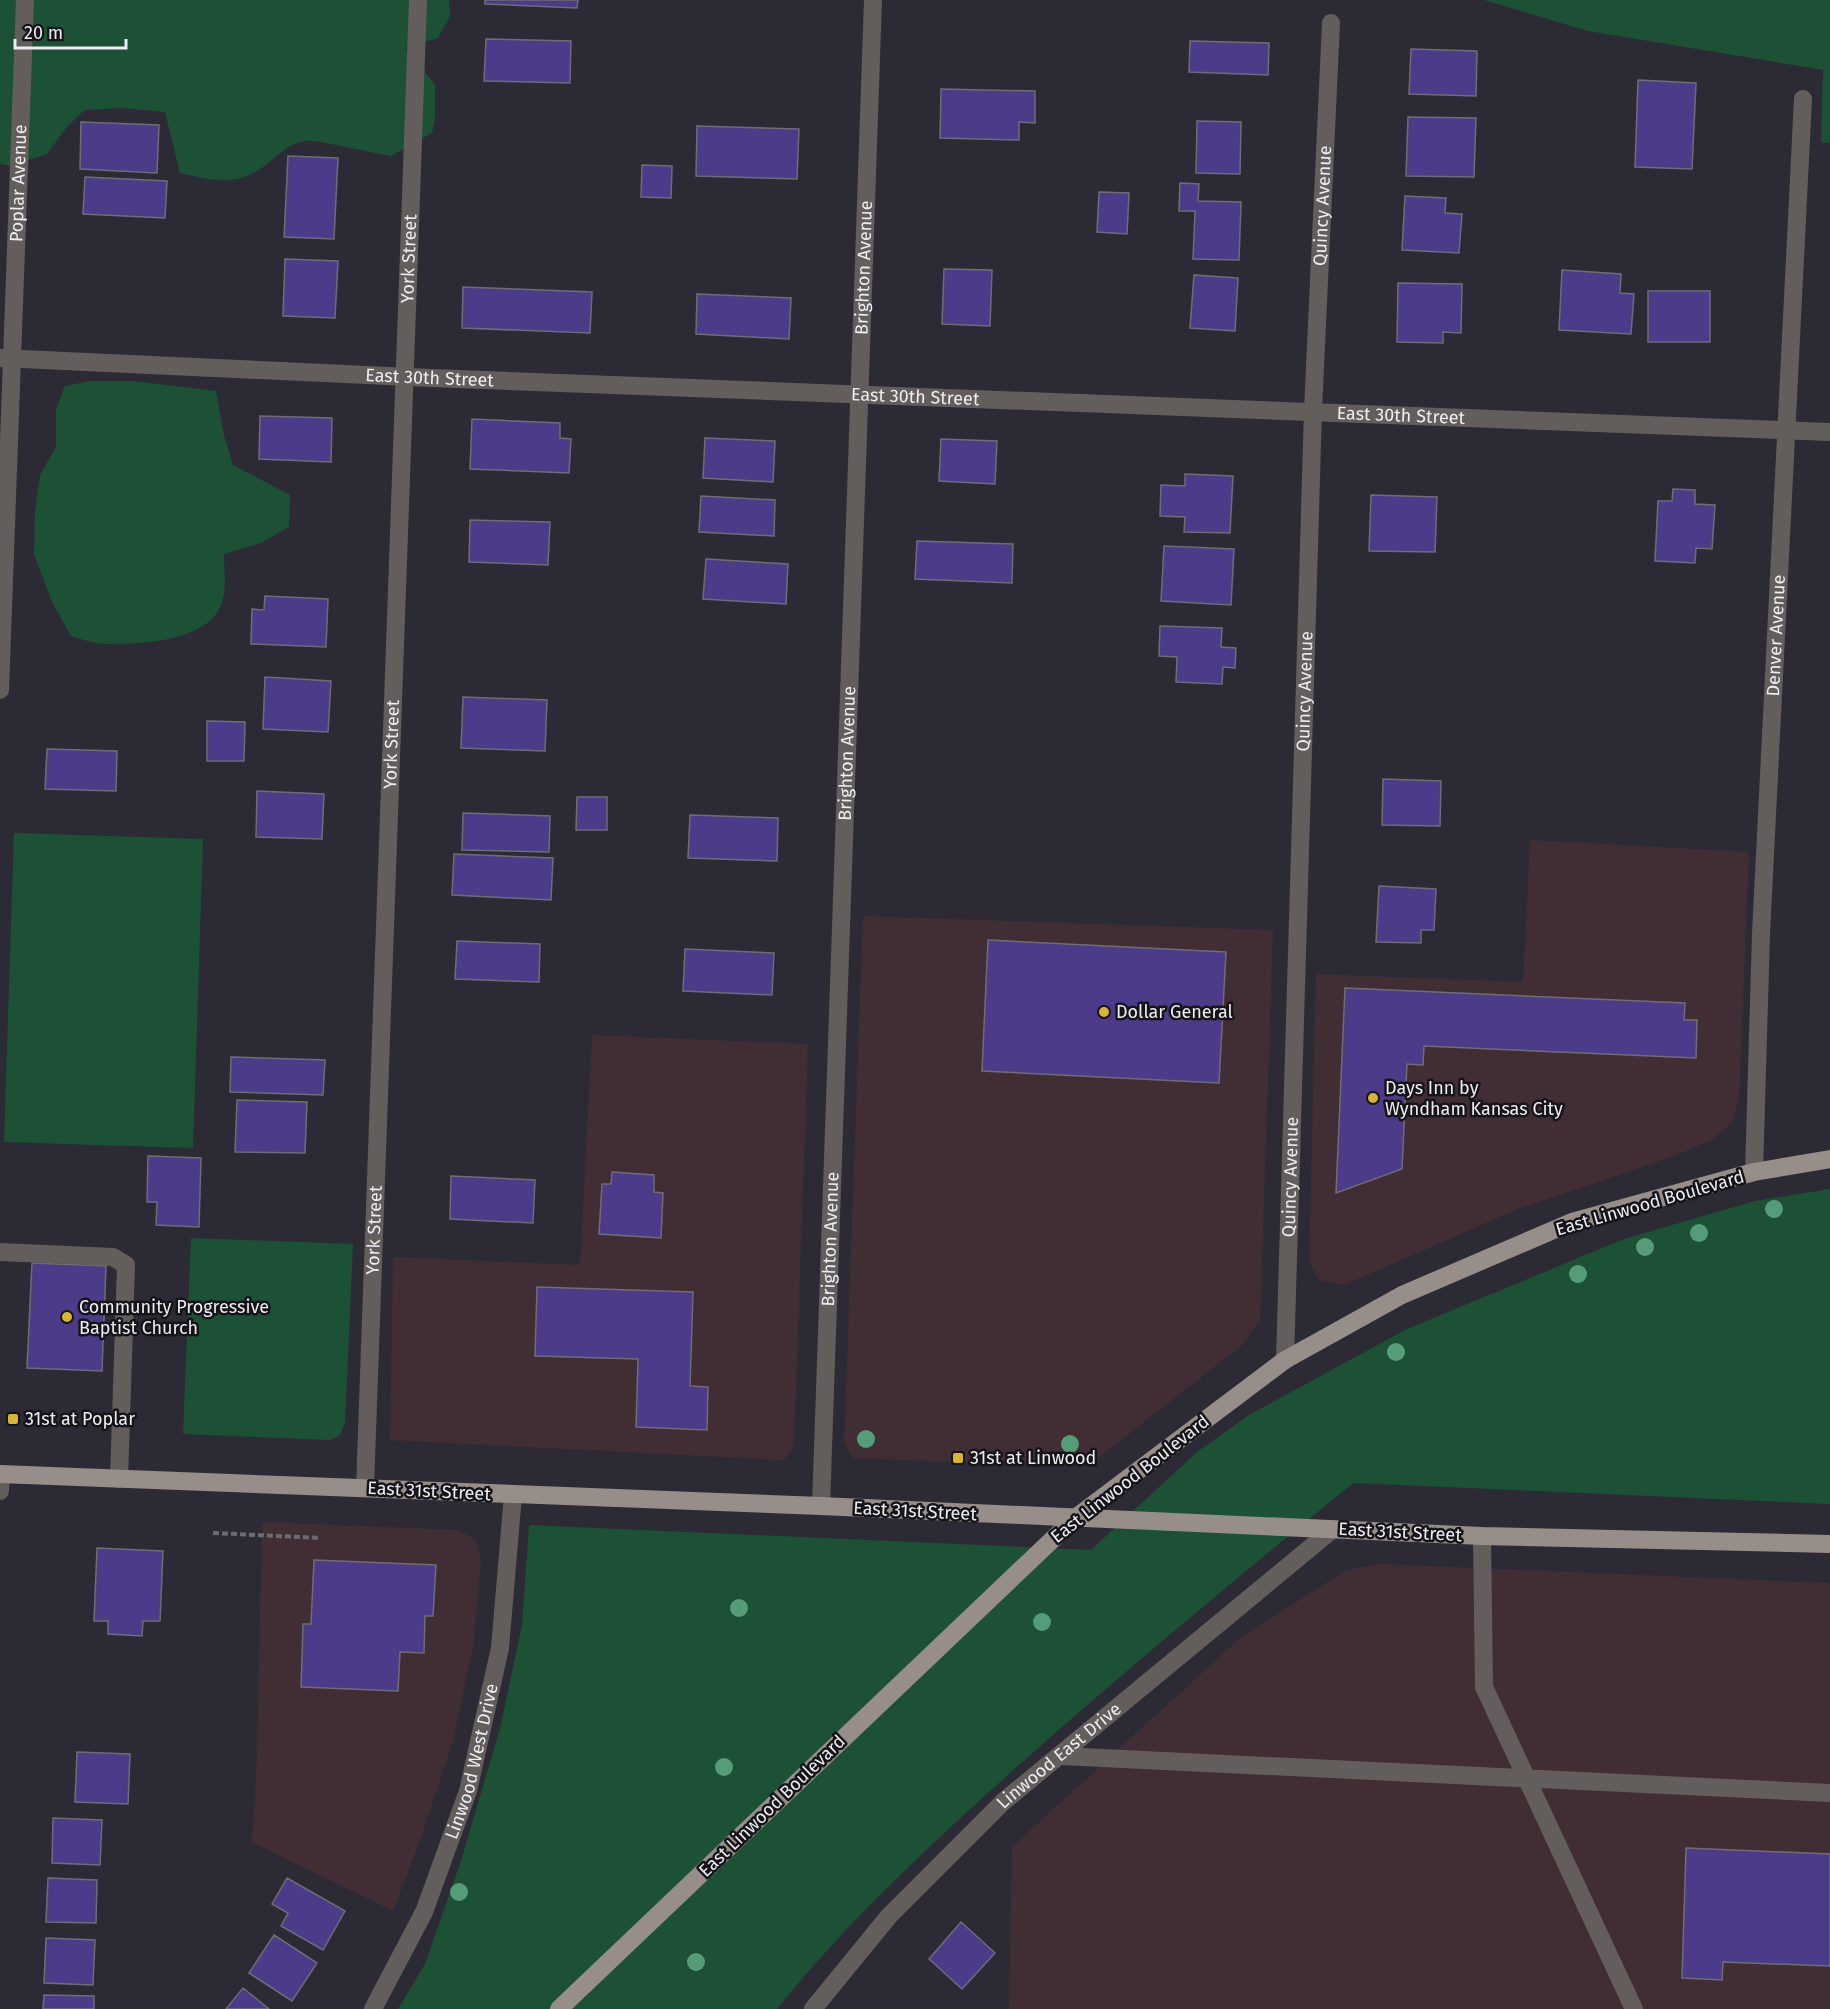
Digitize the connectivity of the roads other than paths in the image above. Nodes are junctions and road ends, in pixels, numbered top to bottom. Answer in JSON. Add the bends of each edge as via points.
{"nodes":[{"id":1,"x":25,"y":0,"type":"edge"},
{"id":2,"x":418,"y":0,"type":"edge"},
{"id":3,"x":873,"y":0,"type":"edge"},
{"id":4,"x":1331,"y":23,"type":"dead end"},
{"id":5,"x":1803,"y":99,"type":"dead end"},
{"id":6,"x":6,"y":358,"type":"edge"},
{"id":7,"x":404,"y":377,"type":"junction"},
{"id":8,"x":860,"y":394,"type":"junction"},
{"id":9,"x":1313,"y":410,"type":"junction"},
{"id":10,"x":1784,"y":430,"type":"junction"},
{"id":11,"x":1830,"y":432,"type":"edge"},
{"id":12,"x":0,"y":690,"type":"edge"},
{"id":13,"x":1830,"y":1159,"type":"edge"},
{"id":14,"x":1754,"y":1172,"type":"junction"},
{"id":15,"x":0,"y":1252,"type":"edge"},
{"id":16,"x":1285,"y":1360,"type":"junction"},
{"id":17,"x":0,"y":1474,"type":"edge"},
{"id":18,"x":119,"y":1479,"type":"junction"},
{"id":19,"x":365,"y":1488,"type":"junction"},
{"id":20,"x":0,"y":1491,"type":"edge"},
{"id":21,"x":513,"y":1495,"type":"junction"},
{"id":22,"x":820,"y":1506,"type":"junction"},
{"id":23,"x":1074,"y":1519,"type":"junction"},
{"id":24,"x":1333,"y":1529,"type":"junction"},
{"id":25,"x":1482,"y":1536,"type":"junction"},
{"id":26,"x":1830,"y":1544,"type":"edge"},
{"id":27,"x":1060,"y":1755,"type":"junction"},
{"id":28,"x":1526,"y":1777,"type":"junction"},
{"id":29,"x":1830,"y":1792,"type":"edge"},
{"id":30,"x":373,"y":2009,"type":"edge"},
{"id":31,"x":559,"y":2009,"type":"edge"},
{"id":32,"x":813,"y":2009,"type":"edge"},
{"id":33,"x":1634,"y":2009,"type":"edge"}],
"edges":[{"from":1,"to":6,"type":"street","name":"Poplar Avenue"},
{"from":2,"to":7,"type":"street","name":"York Street"},
{"from":3,"to":8,"type":"street","name":"Brighton Avenue"},
{"from":4,"to":9,"type":"street","name":"Quincy Avenue"},
{"from":5,"to":10,"type":"street","name":"Denver Avenue"},
{"from":6,"to":7,"type":"street","name":"East 30th Street"},
{"from":6,"to":12,"type":"street","name":"Poplar Avenue"},
{"from":7,"to":8,"type":"street","name":"East 30th Street"},
{"from":7,"to":19,"type":"street","name":"York Street"},
{"from":8,"to":9,"type":"street","name":"East 30th Street"},
{"from":8,"to":22,"type":"street","name":"Brighton Avenue"},
{"from":9,"to":10,"type":"street","name":"East 30th Street"},
{"from":9,"to":16,"type":"street","name":"Quincy Avenue"},
{"from":10,"to":11,"type":"street","name":"East 30th Street"},
{"from":10,"to":14,"type":"street","name":"Denver Avenue","via":[[1761,922]]},
{"from":13,"to":14,"type":"main road","name":"East Linwood Boulevard"},
{"from":14,"to":16,"type":"main road","name":"East Linwood Boulevard","via":[[1572,1222],[1402,1295]]},
{"from":15,"to":18,"type":"street","via":[[113,1257],[126,1265]]},
{"from":16,"to":23,"type":"main road","name":"East Linwood Boulevard"},
{"from":17,"to":18,"type":"main road","name":"East 31st Street"},
{"from":17,"to":20,"type":"street"},
{"from":18,"to":19,"type":"main road","name":"East 31st Street"},
{"from":19,"to":21,"type":"main road","name":"East 31st Street"},
{"from":21,"to":22,"type":"main road","name":"East 31st Street"},
{"from":21,"to":30,"type":"street","name":"Linwood West Drive","via":[[500,1648],[468,1791],[424,1912]]},
{"from":22,"to":23,"type":"main road","name":"East 31st Street"},
{"from":23,"to":24,"type":"main road","name":"East 31st Street"},
{"from":23,"to":31,"type":"main road","name":"East Linwood Boulevard"},
{"from":24,"to":25,"type":"main road","name":"East 31st Street"},
{"from":24,"to":27,"type":"street","name":"Linwood East Drive"},
{"from":25,"to":26,"type":"main road","name":"East 31st Street"},
{"from":25,"to":28,"type":"street","via":[[1484,1687]]},
{"from":27,"to":28,"type":"street"},
{"from":27,"to":32,"type":"street","name":"Linwood East Drive","via":[[1003,1802],[889,1916]]},
{"from":28,"to":29,"type":"street"},
{"from":28,"to":33,"type":"street"}]}
